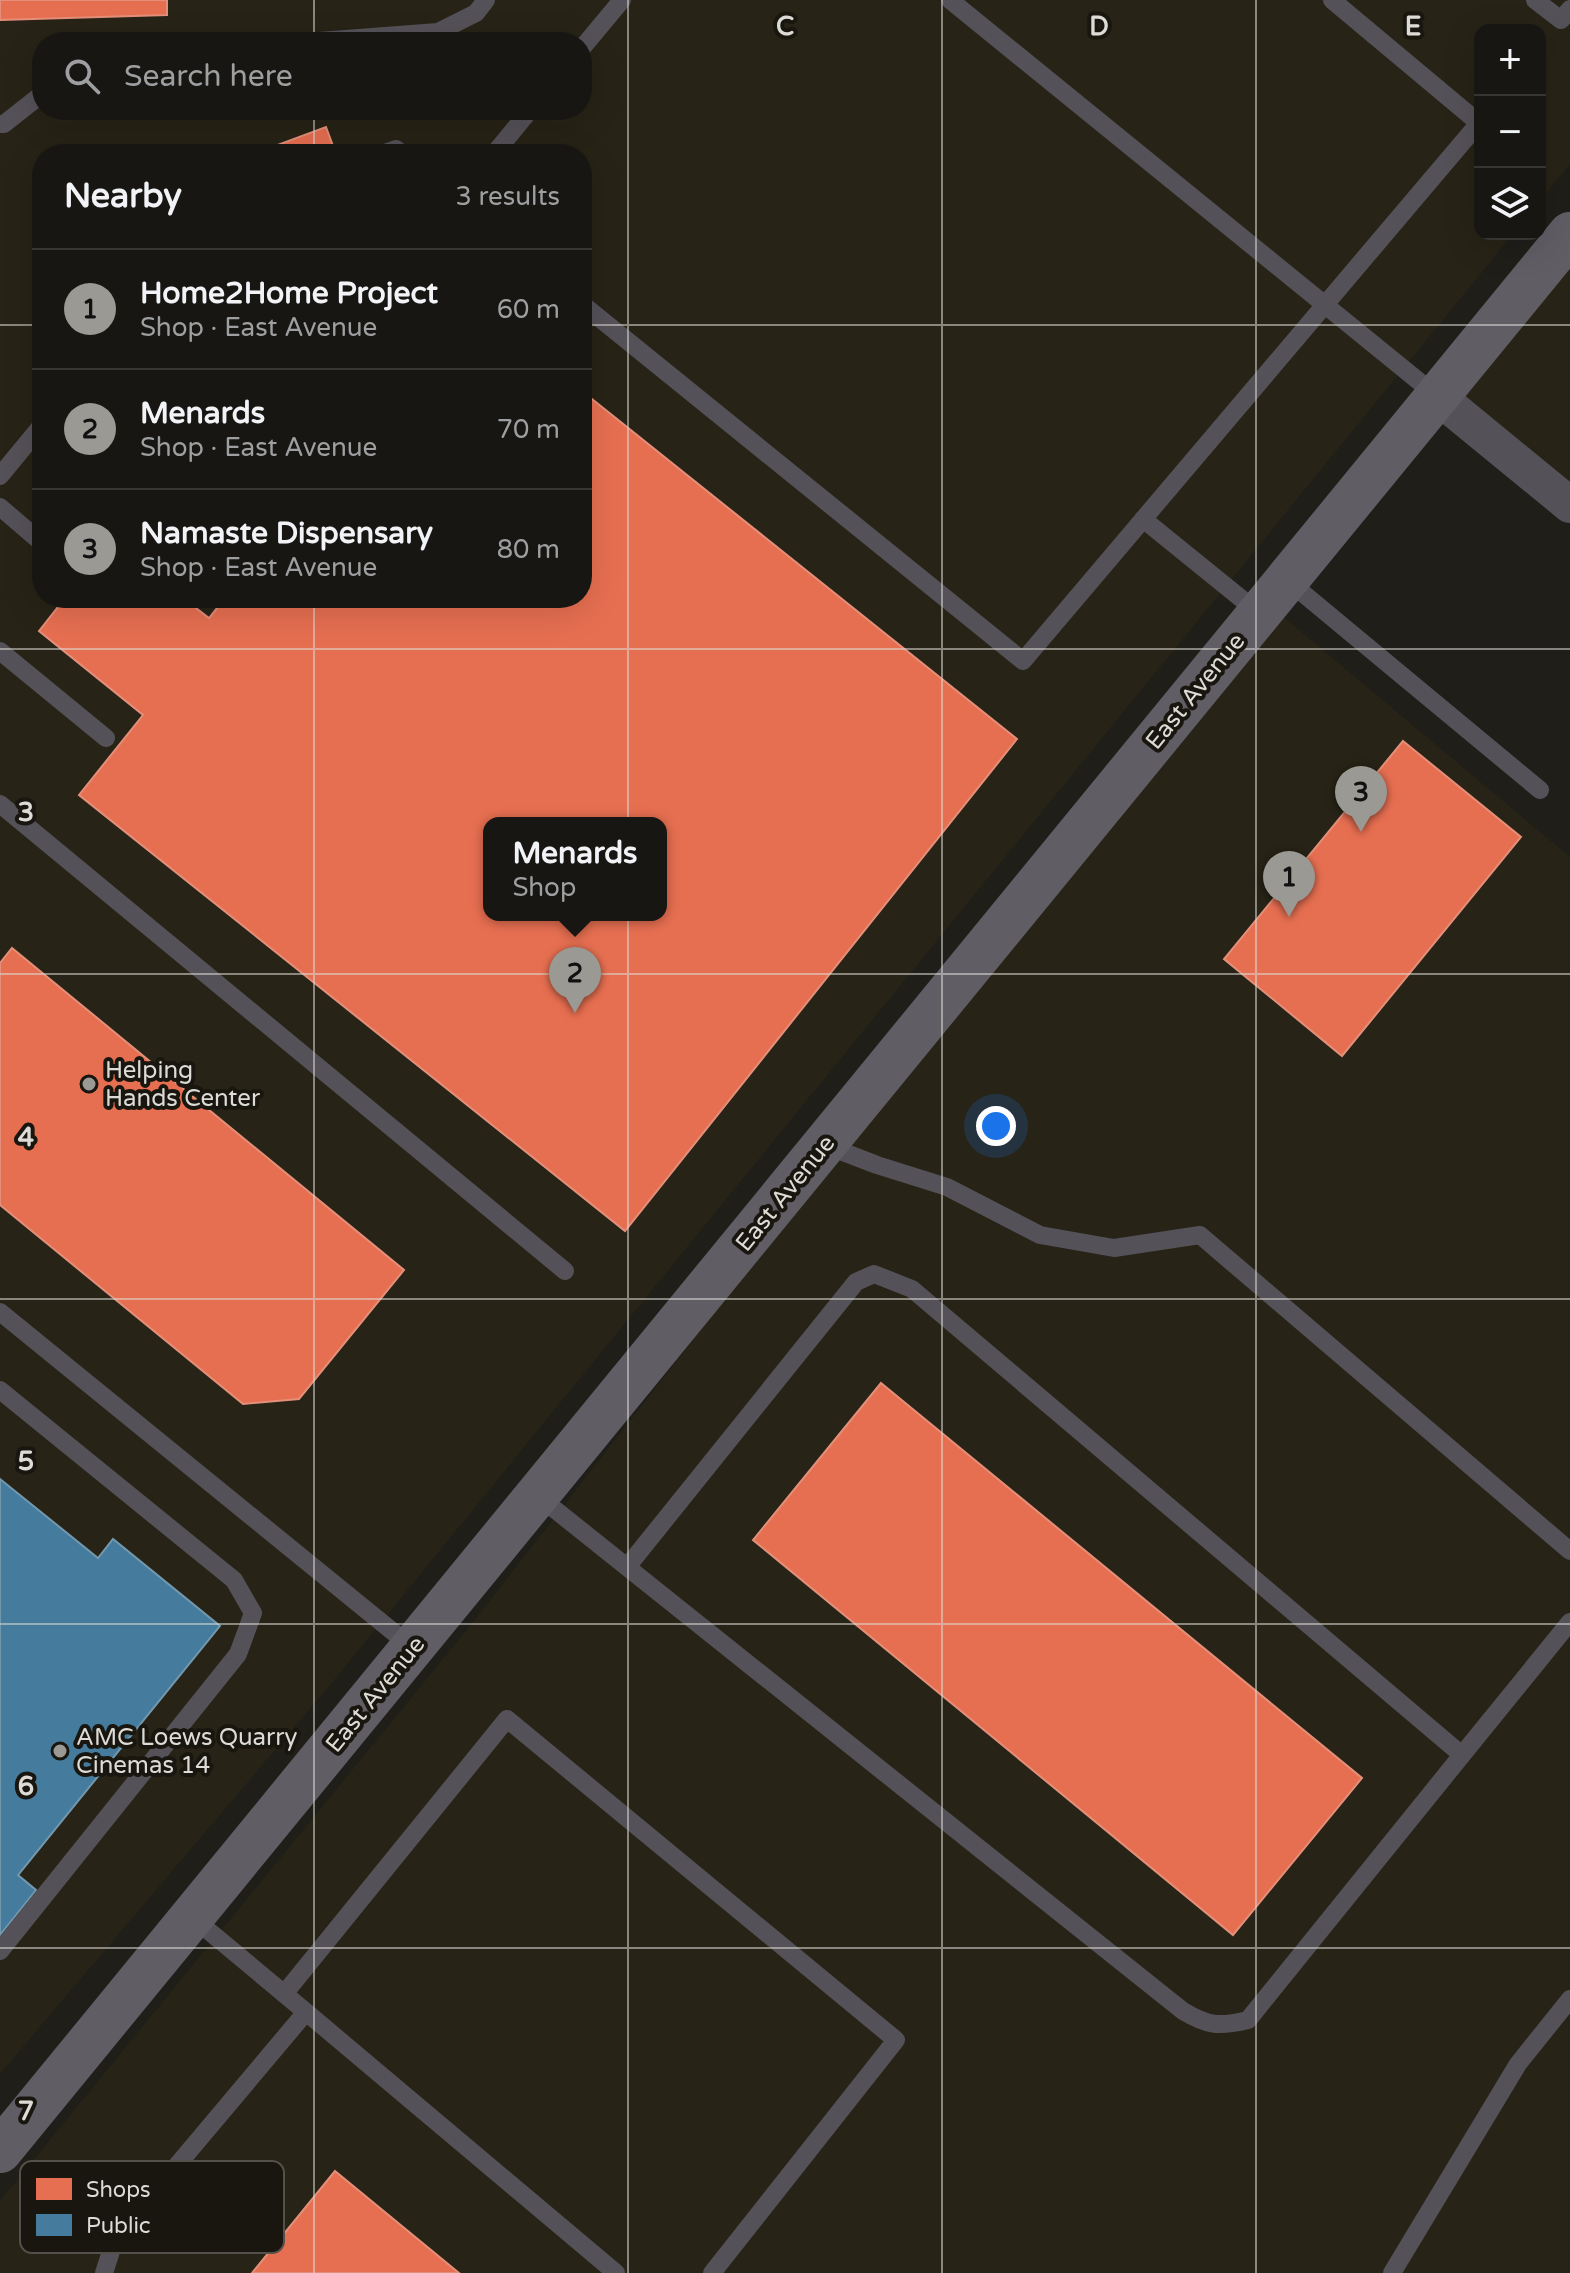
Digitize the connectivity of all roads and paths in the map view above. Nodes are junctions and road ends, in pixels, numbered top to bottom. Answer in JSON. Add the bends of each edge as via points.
{"nodes":[{"id":1,"x":486,"y":0,"type":"edge"},
{"id":2,"x":622,"y":0,"type":"edge"},
{"id":3,"x":950,"y":0,"type":"edge"},
{"id":4,"x":1332,"y":0,"type":"edge"},
{"id":5,"x":1535,"y":0,"type":"edge"},
{"id":6,"x":1570,"y":9,"type":"edge"},
{"id":7,"x":438,"y":32,"type":"edge"},
{"id":8,"x":592,"y":36,"type":"edge"},
{"id":9,"x":32,"y":102,"type":"edge"},
{"id":10,"x":522,"y":120,"type":"edge"},
{"id":11,"x":0,"y":124,"type":"edge"},
{"id":12,"x":502,"y":144,"type":"edge"},
{"id":13,"x":1570,"y":234,"type":"edge"},
{"id":14,"x":1325,"y":306,"type":"junction"},
{"id":15,"x":592,"y":312,"type":"edge"},
{"id":16,"x":1437,"y":396,"type":"junction"},
{"id":17,"x":32,"y":442,"type":"edge"},
{"id":18,"x":0,"y":476,"type":"edge"},
{"id":19,"x":1570,"y":505,"type":"edge"},
{"id":20,"x":0,"y":507,"type":"edge"},
{"id":21,"x":1143,"y":519,"type":"junction"},
{"id":22,"x":32,"y":534,"type":"edge"},
{"id":23,"x":1287,"y":580,"type":"junction"},
{"id":24,"x":1259,"y":613,"type":"junction"},
{"id":25,"x":0,"y":651,"type":"edge"},
{"id":26,"x":106,"y":738,"type":"dead end"},
{"id":27,"x":1540,"y":790,"type":"dead end"},
{"id":28,"x":0,"y":804,"type":"edge"},
{"id":29,"x":825,"y":1145,"type":"junction"},
{"id":30,"x":565,"y":1271,"type":"dead end"},
{"id":31,"x":0,"y":1312,"type":"edge"},
{"id":32,"x":0,"y":1390,"type":"edge"},
{"id":33,"x":538,"y":1496,"type":"junction"},
{"id":34,"x":1570,"y":1551,"type":"edge"},
{"id":35,"x":627,"y":1567,"type":"junction"},
{"id":36,"x":1570,"y":1622,"type":"edge"},
{"id":37,"x":413,"y":1648,"type":"junction"},
{"id":38,"x":1462,"y":1755,"type":"junction"},
{"id":39,"x":192,"y":1917,"type":"junction"},
{"id":40,"x":0,"y":1951,"type":"edge"},
{"id":41,"x":284,"y":1994,"type":"junction"},
{"id":42,"x":1570,"y":1999,"type":"edge"},
{"id":43,"x":306,"y":2012,"type":"junction"},
{"id":44,"x":0,"y":2151,"type":"edge"},
{"id":45,"x":181,"y":2161,"type":"edge"},
{"id":46,"x":110,"y":2253,"type":"edge"},
{"id":47,"x":104,"y":2273,"type":"edge"},
{"id":48,"x":616,"y":2273,"type":"edge"},
{"id":49,"x":712,"y":2273,"type":"edge"},
{"id":50,"x":1392,"y":2273,"type":"edge"}],
"edges":[{"from":1,"to":7,"type":"lane","via":[[476,13]]},
{"from":2,"to":8,"type":"lane"},
{"from":3,"to":14,"type":"lane"},
{"from":4,"to":14,"type":"lane","via":[[1479,123]]},
{"from":5,"to":6,"type":"lane","via":[[1561,20]]},
{"from":9,"to":11,"type":"lane"},
{"from":10,"to":12,"type":"lane"},
{"from":13,"to":16,"type":"street","name":"East Avenue"},
{"from":14,"to":16,"type":"lane"},
{"from":14,"to":21,"type":"lane"},
{"from":15,"to":21,"type":"lane","via":[[1023,661]]},
{"from":16,"to":19,"type":"street"},
{"from":16,"to":23,"type":"street","name":"East Avenue"},
{"from":17,"to":18,"type":"lane"},
{"from":20,"to":22,"type":"lane"},
{"from":21,"to":24,"type":"lane"},
{"from":23,"to":24,"type":"street","name":"East Avenue"},
{"from":23,"to":27,"type":"lane"},
{"from":24,"to":29,"type":"street","name":"East Avenue"},
{"from":25,"to":26,"type":"lane"},
{"from":28,"to":30,"type":"lane"},
{"from":29,"to":33,"type":"street","name":"East Avenue"},
{"from":29,"to":34,"type":"lane","via":[[947,1187],[1040,1235],[1114,1248],[1200,1235]]},
{"from":31,"to":37,"type":"lane"},
{"from":32,"to":40,"type":"lane","via":[[234,1580],[253,1613],[238,1654]]},
{"from":33,"to":35,"type":"lane"},
{"from":33,"to":37,"type":"street","name":"East Avenue"},
{"from":35,"to":38,"type":"lane","via":[[1204,2024],[1248,2020]]},
{"from":35,"to":38,"type":"lane","via":[[856,1282],[874,1274],[912,1289]]},
{"from":36,"to":38,"type":"lane"},
{"from":37,"to":39,"type":"street","name":"East Avenue"},
{"from":39,"to":41,"type":"lane"},
{"from":39,"to":44,"type":"street","name":"East Avenue"},
{"from":41,"to":43,"type":"lane"},
{"from":41,"to":49,"type":"lane","via":[[507,1719],[896,2040]]},
{"from":42,"to":50,"type":"lane","via":[[1518,2064]]},
{"from":43,"to":45,"type":"lane"},
{"from":43,"to":48,"type":"lane"},
{"from":46,"to":47,"type":"lane"}]}
